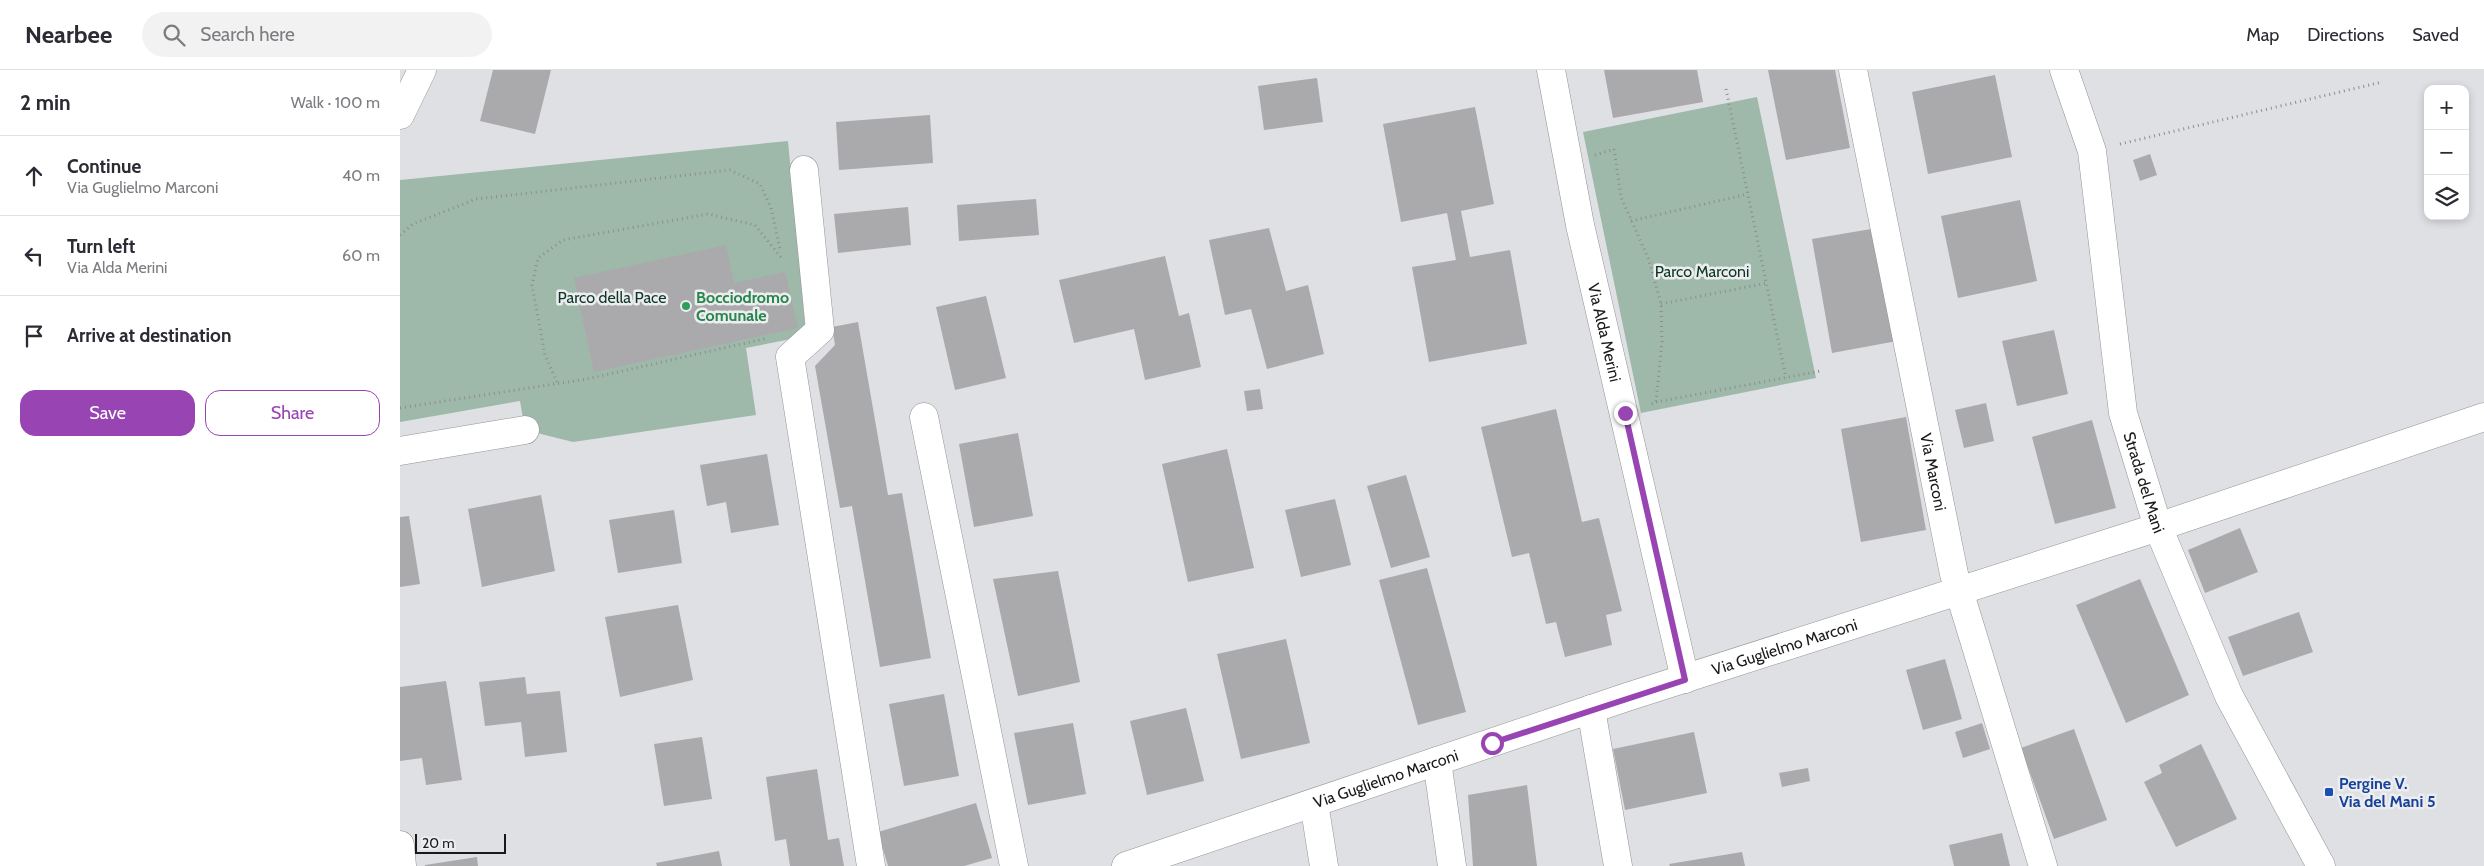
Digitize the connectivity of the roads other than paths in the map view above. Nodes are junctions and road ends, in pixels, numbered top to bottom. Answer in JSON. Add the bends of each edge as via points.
{"nodes":[{"id":1,"x":422,"y":70,"type":"edge"},
{"id":2,"x":1550,"y":70,"type":"edge"},
{"id":3,"x":1853,"y":70,"type":"edge"},
{"id":4,"x":2064,"y":70,"type":"edge"},
{"id":5,"x":400,"y":115,"type":"edge"},
{"id":6,"x":804,"y":170,"type":"dead end"},
{"id":7,"x":924,"y":417,"type":"dead end"},
{"id":8,"x":2484,"y":417,"type":"edge"},
{"id":9,"x":525,"y":430,"type":"dead end"},
{"id":10,"x":400,"y":452,"type":"edge"},
{"id":11,"x":2158,"y":526,"type":"junction"},
{"id":12,"x":1959,"y":590,"type":"junction"},
{"id":13,"x":1685,"y":680,"type":"junction"},
{"id":14,"x":1591,"y":709,"type":"junction"},
{"id":15,"x":1437,"y":761,"type":"junction"},
{"id":16,"x":1314,"y":803,"type":"junction"},
{"id":17,"x":400,"y":845,"type":"edge"},
{"id":18,"x":402,"y":866,"type":"edge"},
{"id":19,"x":871,"y":866,"type":"edge"},
{"id":20,"x":1014,"y":866,"type":"edge"},
{"id":21,"x":1126,"y":866,"type":"edge"},
{"id":22,"x":1324,"y":866,"type":"edge"},
{"id":23,"x":1452,"y":866,"type":"edge"},
{"id":24,"x":1618,"y":866,"type":"edge"},
{"id":25,"x":2042,"y":866,"type":"edge"},
{"id":26,"x":2321,"y":866,"type":"edge"}],
"edges":[{"from":1,"to":5,"type":"street"},
{"from":2,"to":13,"type":"street","name":"Via Alda Merini","via":[[1580,225]]},
{"from":3,"to":12,"type":"street","name":"Via Marconi"},
{"from":4,"to":11,"type":"street","name":"Strada del Mani","via":[[2092,151],[2123,413]]},
{"from":6,"to":19,"type":"street","via":[[820,330],[790,357]]},
{"from":7,"to":20,"type":"street"},
{"from":8,"to":11,"type":"street","name":"Via Guglielmo Marconi"},
{"from":9,"to":10,"type":"street"},
{"from":11,"to":12,"type":"street","name":"Via Guglielmo Marconi"},
{"from":11,"to":26,"type":"street","name":"Strada del Mani","via":[[2229,696]]},
{"from":12,"to":13,"type":"street","name":"Via Guglielmo Marconi"},
{"from":12,"to":25,"type":"street","name":"Via Marconi"},
{"from":13,"to":14,"type":"street","name":"Via Guglielmo Marconi"},
{"from":14,"to":15,"type":"street","name":"Via Guglielmo Marconi"},
{"from":14,"to":24,"type":"street"},
{"from":15,"to":16,"type":"street","name":"Via Guglielmo Marconi"},
{"from":15,"to":23,"type":"street"},
{"from":16,"to":21,"type":"street","name":"Via Guglielmo Marconi"},
{"from":16,"to":22,"type":"street"},
{"from":17,"to":18,"type":"street"}]}
